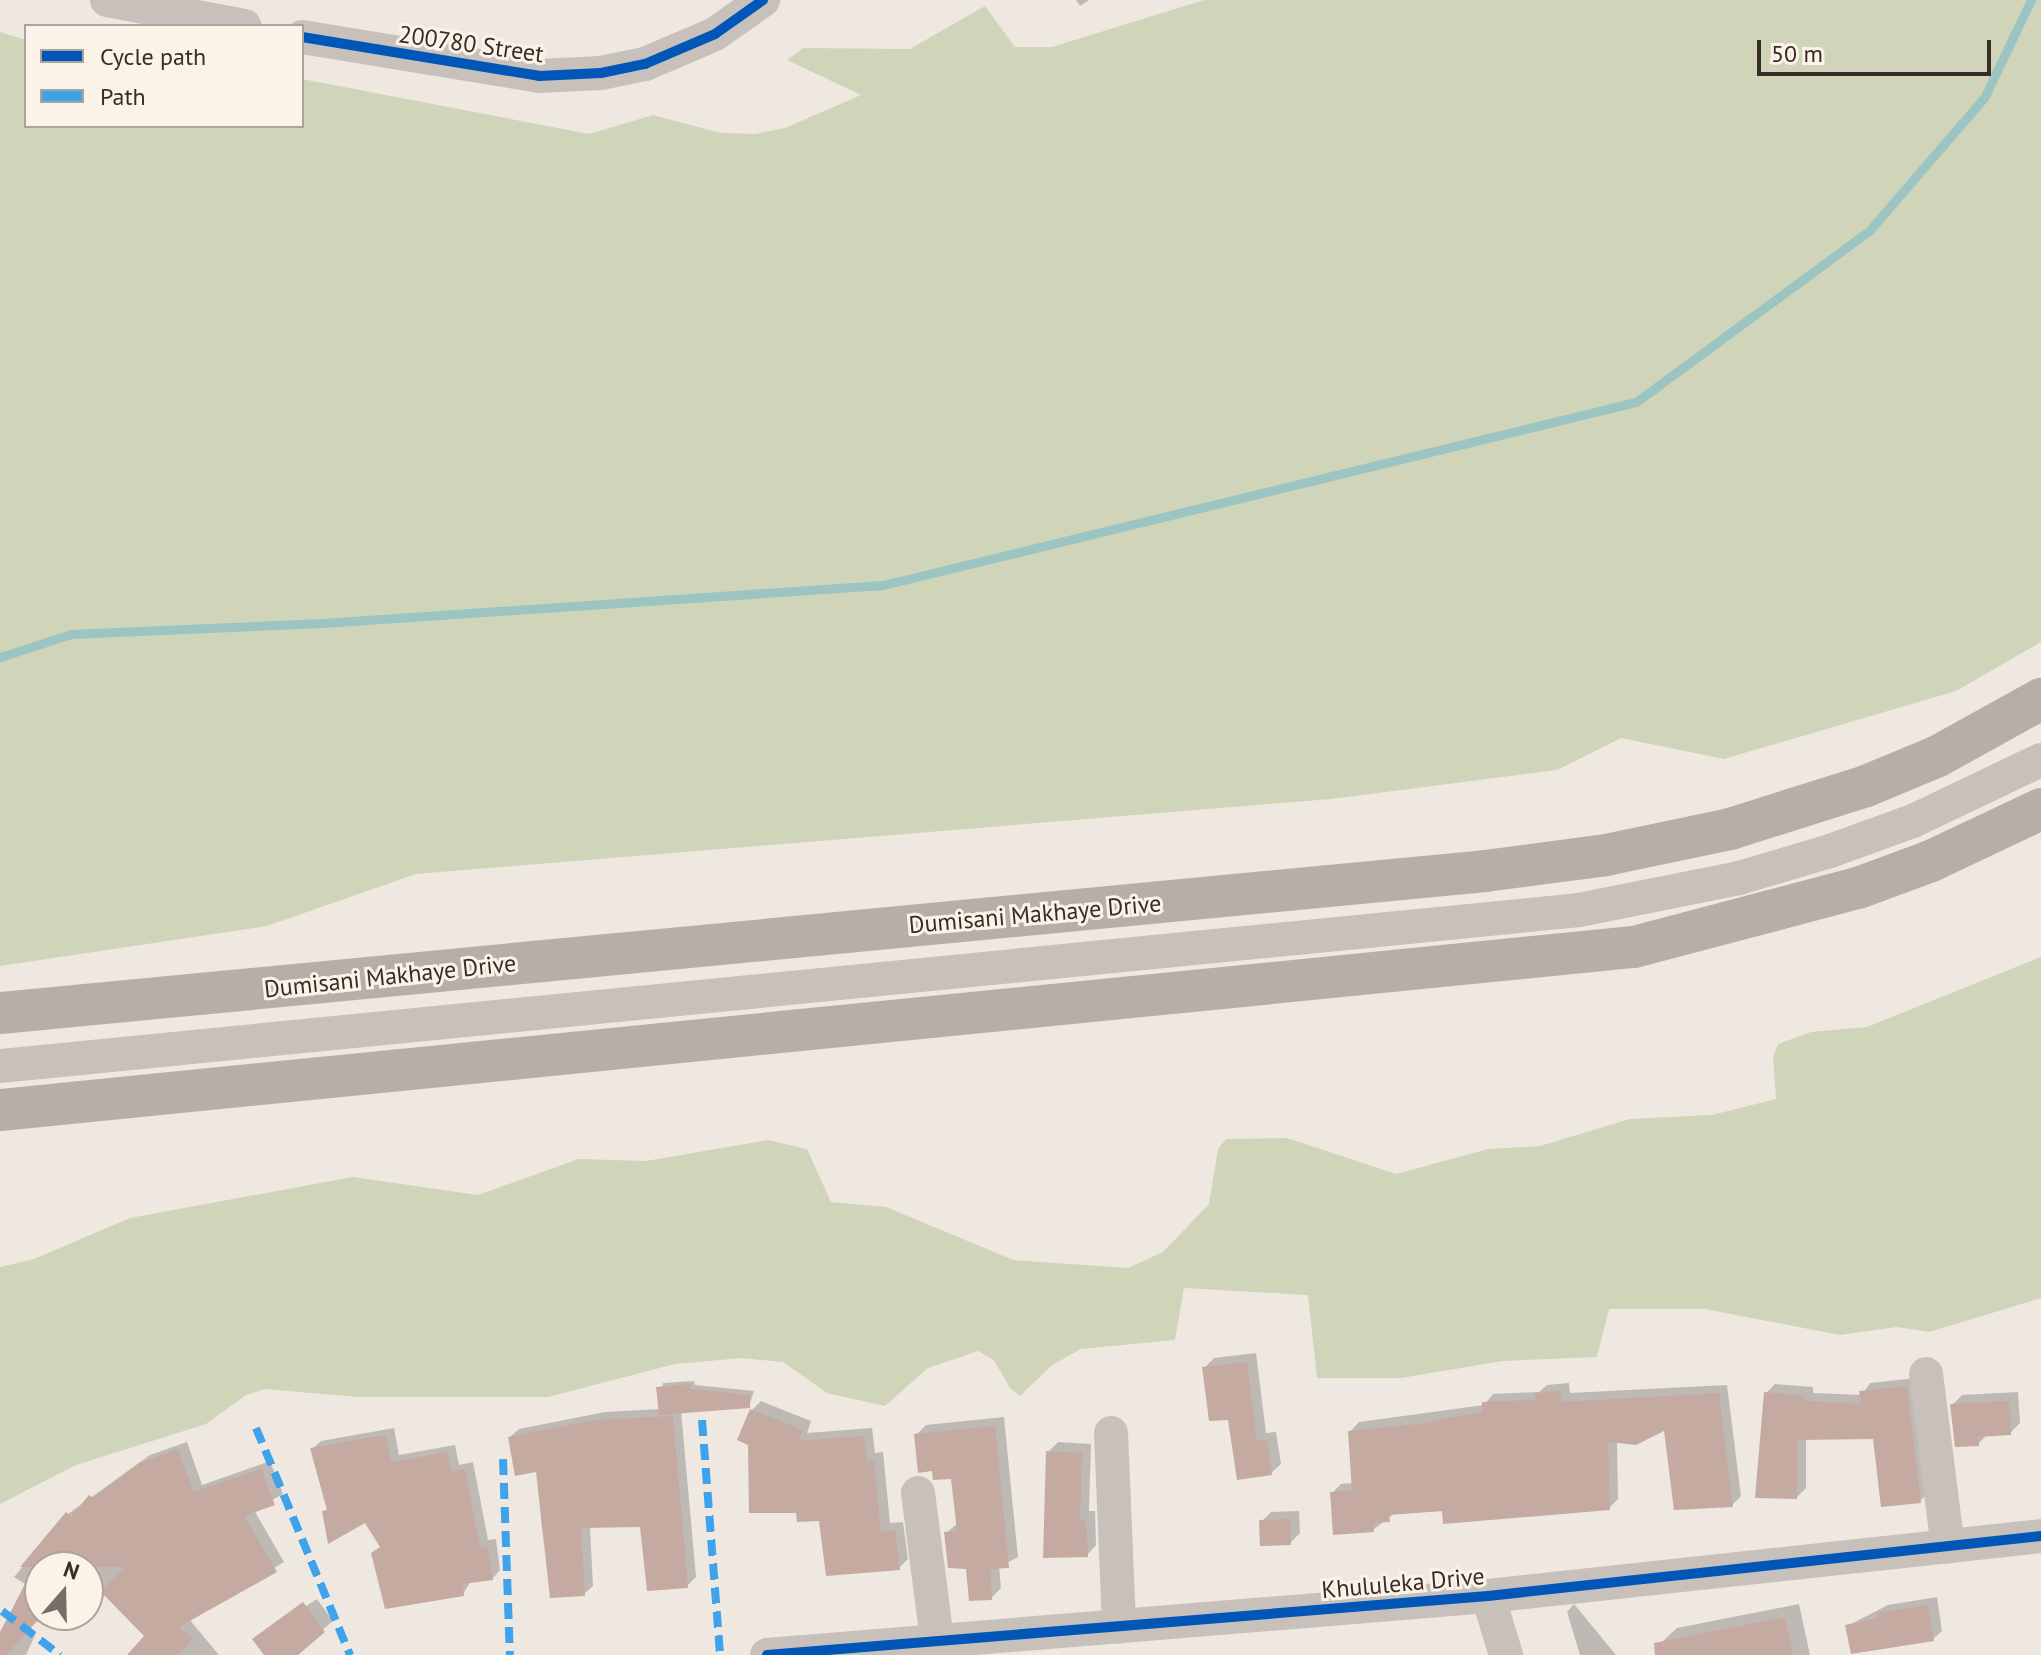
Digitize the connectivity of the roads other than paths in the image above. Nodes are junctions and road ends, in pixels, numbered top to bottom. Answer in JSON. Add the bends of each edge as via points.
{"nodes":[{"id":1,"x":107,"y":0,"type":"edge"},
{"id":2,"x":763,"y":0,"type":"edge"},
{"id":3,"x":234,"y":24,"type":"edge"},
{"id":4,"x":304,"y":37,"type":"edge"},
{"id":5,"x":2041,"y":699,"type":"edge"},
{"id":6,"x":2041,"y":760,"type":"edge"},
{"id":7,"x":2041,"y":809,"type":"edge"},
{"id":8,"x":0,"y":1013,"type":"edge"},
{"id":9,"x":0,"y":1066,"type":"edge"},
{"id":10,"x":0,"y":1110,"type":"edge"},
{"id":11,"x":1926,"y":1374,"type":"dead end"},
{"id":12,"x":1111,"y":1433,"type":"dead end"},
{"id":13,"x":918,"y":1493,"type":"dead end"},
{"id":14,"x":2041,"y":1536,"type":"edge"},
{"id":15,"x":1948,"y":1547,"type":"junction"},
{"id":16,"x":1488,"y":1596,"type":"junction"},
{"id":17,"x":1119,"y":1627,"type":"junction"},
{"id":18,"x":937,"y":1639,"type":"junction"},
{"id":19,"x":767,"y":1655,"type":"edge"},
{"id":20,"x":1506,"y":1655,"type":"edge"}],
"edges":[{"from":1,"to":3,"type":"street"},
{"from":2,"to":4,"type":"street","name":"200780 Street","via":[[715,34],[645,64],[601,73],[539,76]]},
{"from":5,"to":8,"type":"main road","name":"Dumisani Makhaye Drive","via":[[1938,756],[1866,786],[1730,829],[1606,855],[1456,874]]},
{"from":6,"to":9,"type":"street","via":[[1913,821],[1830,851],[1739,878],[1579,910]]},
{"from":7,"to":10,"type":"main road","via":[[1931,861],[1858,888],[1634,947]]},
{"from":11,"to":15,"type":"street"},
{"from":12,"to":17,"type":"street"},
{"from":13,"to":18,"type":"street"},
{"from":14,"to":15,"type":"street","name":"Khululeka Drive"},
{"from":15,"to":16,"type":"street","name":"Khululeka Drive"},
{"from":16,"to":17,"type":"street","name":"Khululeka Drive"},
{"from":16,"to":20,"type":"street"},
{"from":17,"to":18,"type":"street","name":"Khululeka Drive"},
{"from":18,"to":19,"type":"street","name":"Khululeka Drive"}]}
